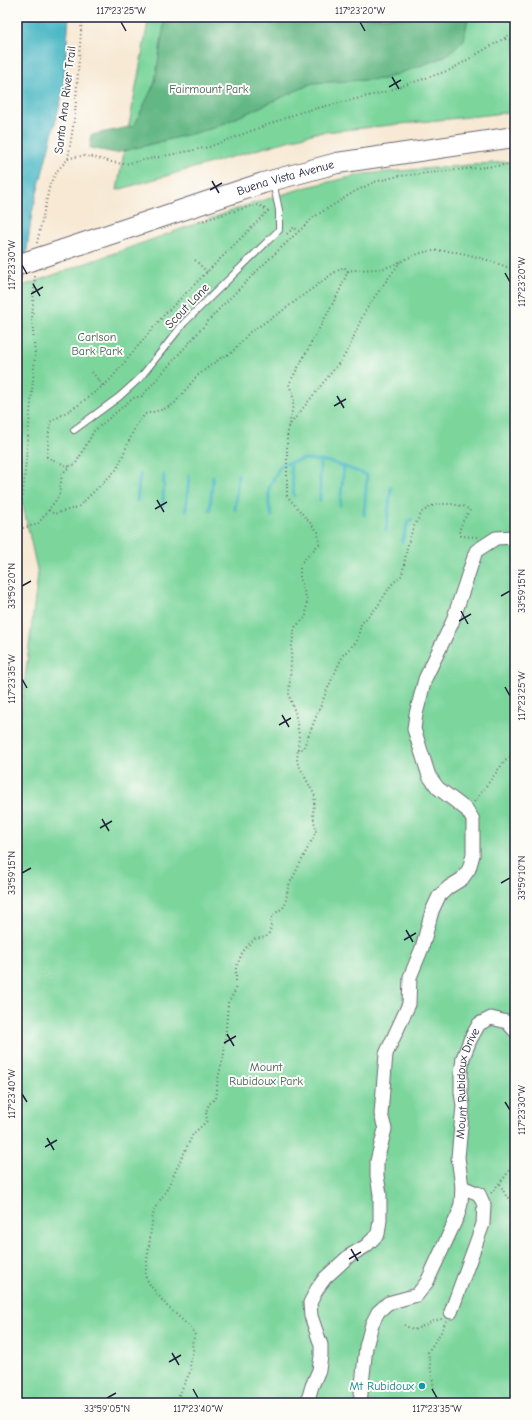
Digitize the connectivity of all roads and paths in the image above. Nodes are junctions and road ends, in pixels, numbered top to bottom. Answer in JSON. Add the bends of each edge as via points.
{"nodes":[{"id":1,"x":82,"y":17,"type":"edge"},
{"id":2,"x":515,"y":32,"type":"edge"},
{"id":3,"x":504,"y":39,"type":"junction"},
{"id":4,"x":515,"y":40,"type":"edge"},
{"id":5,"x":515,"y":137,"type":"edge"},
{"id":6,"x":68,"y":159,"type":"junction"},
{"id":7,"x":515,"y":164,"type":"edge"},
{"id":8,"x":273,"y":180,"type":"junction"},
{"id":9,"x":195,"y":223,"type":"dead end"},
{"id":10,"x":279,"y":230,"type":"junction"},
{"id":11,"x":298,"y":232,"type":"junction"},
{"id":12,"x":37,"y":245,"type":"dead end"},
{"id":13,"x":195,"y":260,"type":"dead end"},
{"id":14,"x":402,"y":260,"type":"junction"},
{"id":15,"x":17,"y":265,"type":"edge"},
{"id":16,"x":515,"y":270,"type":"edge"},
{"id":17,"x":348,"y":271,"type":"junction"},
{"id":18,"x":207,"y":272,"type":"junction"},
{"id":19,"x":35,"y":274,"type":"dead end"},
{"id":20,"x":92,"y":372,"type":"dead end"},
{"id":21,"x":103,"y":386,"type":"junction"},
{"id":22,"x":288,"y":427,"type":"junction"},
{"id":23,"x":74,"y":430,"type":"dead end"},
{"id":24,"x":69,"y":467,"type":"junction"},
{"id":25,"x":49,"y":510,"type":"junction"},
{"id":26,"x":19,"y":529,"type":"junction"},
{"id":27,"x":17,"y":536,"type":"edge"},
{"id":28,"x":481,"y":537,"type":"dead end"},
{"id":29,"x":515,"y":537,"type":"edge"},
{"id":30,"x":298,"y":749,"type":"junction"},
{"id":31,"x":515,"y":752,"type":"edge"},
{"id":32,"x":467,"y":810,"type":"junction"},
{"id":33,"x":515,"y":1031,"type":"edge"},
{"id":34,"x":515,"y":1162,"type":"edge"},
{"id":35,"x":500,"y":1184,"type":"junction"},
{"id":36,"x":462,"y":1186,"type":"junction"},
{"id":37,"x":515,"y":1200,"type":"edge"},
{"id":38,"x":482,"y":1201,"type":"junction"},
{"id":39,"x":449,"y":1316,"type":"joint"},
{"id":40,"x":445,"y":1324,"type":"dead end"},
{"id":41,"x":404,"y":1325,"type":"dead end"},
{"id":42,"x":181,"y":1403,"type":"edge"},
{"id":43,"x":307,"y":1403,"type":"edge"},
{"id":44,"x":360,"y":1403,"type":"edge"},
{"id":45,"x":440,"y":1403,"type":"edge"}],
"edges":[{"from":1,"to":6,"type":"path","name":"Santa Ana River Trail","via":[[75,114]]},
{"from":2,"to":3,"type":"path"},
{"from":3,"to":4,"type":"path"},
{"from":3,"to":6,"type":"path","via":[[450,70],[382,93],[301,112],[209,147],[124,164],[88,155]]},
{"from":5,"to":8,"type":"main road","name":"Buena Vista Avenue","via":[[337,163]]},
{"from":6,"to":12,"type":"path","name":"Santa Ana River Trail","via":[[57,170],[50,184]]},
{"from":7,"to":11,"type":"path","via":[[399,176],[374,182],[314,217]]},
{"from":8,"to":10,"type":"lane","via":[[280,210]]},
{"from":8,"to":15,"type":"main road","name":"Buena Vista Avenue","bridge":true},
{"from":9,"to":18,"type":"path","via":[[259,205],[268,211]]},
{"from":10,"to":11,"type":"path","via":[[285,236],[294,227]]},
{"from":10,"to":23,"type":"lane","name":"Scout Lane","via":[[184,323],[140,378]]},
{"from":11,"to":24,"type":"path","via":[[219,309],[142,396],[133,398],[94,431],[75,465]]},
{"from":13,"to":18,"type":"path"},
{"from":14,"to":16,"type":"path","via":[[416,254],[455,251]]},
{"from":14,"to":17,"type":"path","via":[[384,268]]},
{"from":14,"to":22,"type":"path","via":[[380,288],[363,316],[351,346],[343,358]]},
{"from":17,"to":22,"type":"path","via":[[289,384],[294,400]]},
{"from":17,"to":25,"type":"path","via":[[344,268],[332,274],[250,332],[231,353],[197,376],[174,404],[145,414],[135,427],[117,469],[78,507],[54,514]]},
{"from":18,"to":21,"type":"path","via":[[164,315]]},
{"from":19,"to":26,"type":"path","via":[[32,319],[35,356]]},
{"from":20,"to":21,"type":"path"},
{"from":21,"to":24,"type":"path","via":[[50,422],[47,457]]},
{"from":22,"to":30,"type":"path","via":[[287,496],[318,532],[319,544],[300,564],[300,578],[307,600],[306,617],[295,627],[289,696],[299,735]]},
{"from":24,"to":25,"type":"path","via":[[62,474],[59,496]]},
{"from":25,"to":26,"type":"path","via":[[38,524]]},
{"from":26,"to":27,"type":"path"},
{"from":28,"to":30,"type":"path","via":[[461,536],[458,531],[470,510],[463,506],[436,504],[422,512],[413,528],[402,575],[391,585],[378,606],[362,624],[357,641],[343,655],[303,749]]},
{"from":29,"to":32,"type":"street","via":[[496,538],[476,550],[452,622],[425,679],[416,714],[414,729],[429,776],[438,788]]},
{"from":30,"to":42,"type":"path","via":[[297,762],[315,796],[313,814],[316,832],[288,887],[285,906],[272,916],[270,932],[266,937],[255,939],[242,953],[236,968],[235,991],[228,1003],[224,1054],[216,1098],[209,1104],[206,1112],[207,1121],[193,1134],[166,1191],[155,1208],[145,1276],[150,1286],[191,1328],[194,1335],[191,1370],[180,1395]]},
{"from":31,"to":32,"type":"path","via":[[504,762]]},
{"from":32,"to":43,"type":"street","via":[[473,820],[473,856],[469,869],[462,879],[439,896],[432,911],[422,948],[410,977],[409,1004],[386,1054],[381,1114],[386,1129],[377,1176],[380,1194],[378,1234],[325,1278],[310,1303],[321,1356],[319,1370]]},
{"from":33,"to":36,"type":"street","name":"Mount Rubidoux Drive","via":[[507,1022],[491,1018],[479,1024],[463,1058],[463,1106],[458,1157]]},
{"from":34,"to":35,"type":"path"},
{"from":35,"to":37,"type":"path","via":[[506,1196],[512,1201]]},
{"from":35,"to":38,"type":"path"},
{"from":36,"to":38,"type":"street","via":[[479,1194]]},
{"from":36,"to":44,"type":"street","name":"Mount Rubidoux Drive","via":[[458,1215],[427,1282],[417,1295],[388,1303],[375,1318],[366,1347]]},
{"from":38,"to":39,"type":"street","via":[[483,1224]]},
{"from":39,"to":41,"type":"path","via":[[435,1319],[426,1326],[412,1330]]},
{"from":40,"to":45,"type":"path","via":[[428,1352],[434,1389]]}]}
